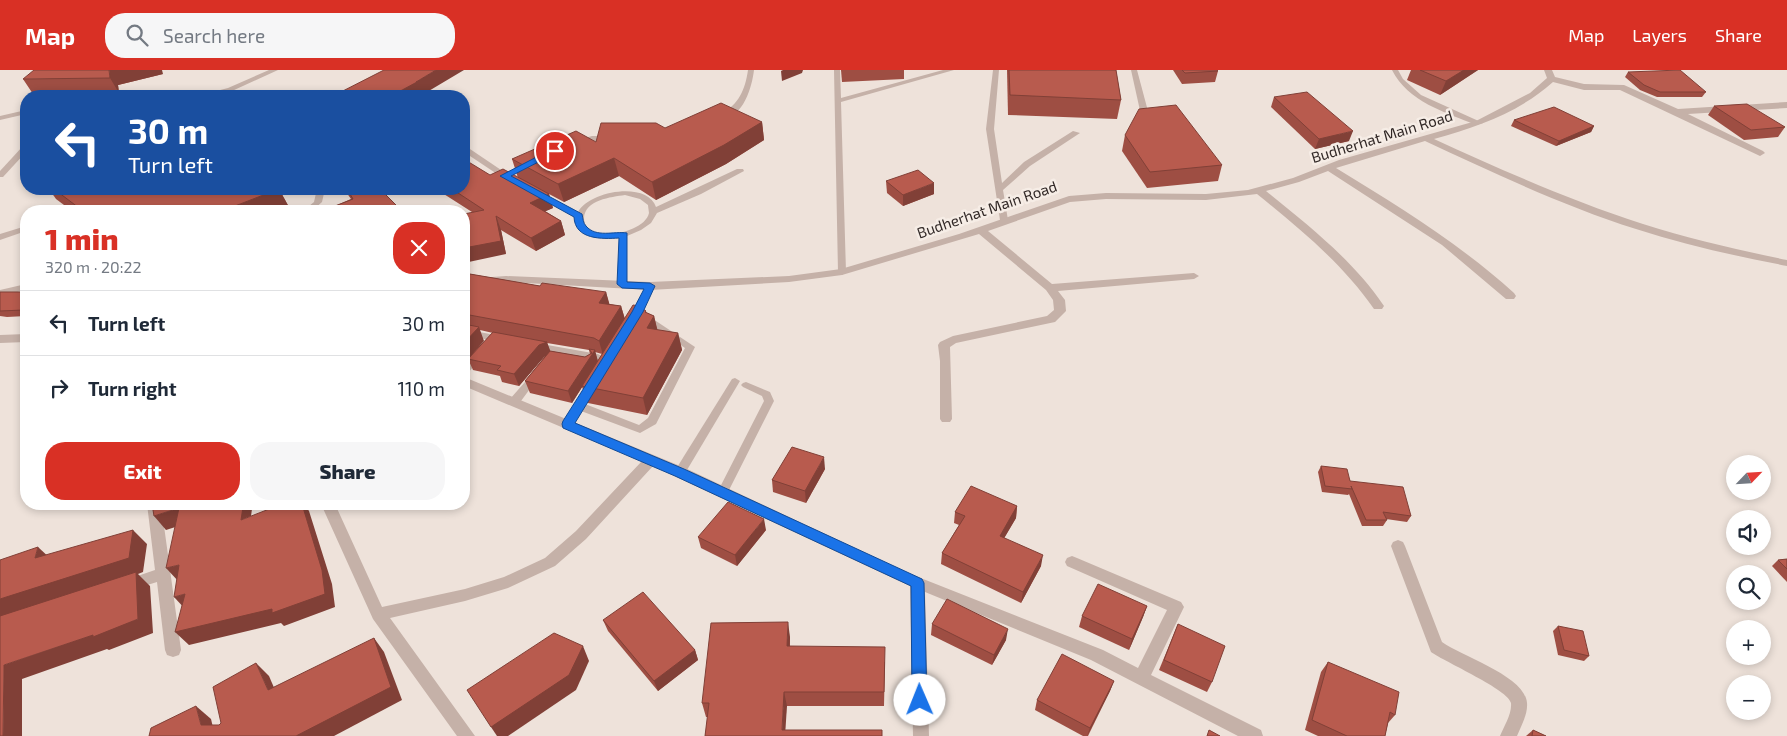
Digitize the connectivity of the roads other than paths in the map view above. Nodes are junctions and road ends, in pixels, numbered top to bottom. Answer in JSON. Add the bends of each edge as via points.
{"nodes":[{"id":1,"x":275,"y":70,"type":"edge"},
{"id":2,"x":751,"y":70,"type":"edge"},
{"id":3,"x":837,"y":70,"type":"edge"},
{"id":4,"x":951,"y":70,"type":"edge"},
{"id":5,"x":996,"y":70,"type":"edge"},
{"id":6,"x":1134,"y":70,"type":"edge"},
{"id":7,"x":1395,"y":70,"type":"edge"},
{"id":8,"x":1550,"y":75,"type":"edge"},
{"id":9,"x":230,"y":90,"type":"edge"},
{"id":10,"x":838,"y":101,"type":"junction"},
{"id":11,"x":1787,"y":105,"type":"edge"},
{"id":12,"x":1677,"y":112,"type":"junction"},
{"id":13,"x":20,"y":113,"type":"edge"},
{"id":14,"x":1145,"y":115,"type":"edge"},
{"id":15,"x":0,"y":118,"type":"edge"},
{"id":16,"x":718,"y":118,"type":"edge"},
{"id":17,"x":1479,"y":123,"type":"junction"},
{"id":18,"x":1076,"y":133,"type":"dead end"},
{"id":19,"x":622,"y":138,"type":"edge"},
{"id":20,"x":1428,"y":138,"type":"junction"},
{"id":21,"x":572,"y":142,"type":"edge"},
{"id":22,"x":470,"y":153,"type":"edge"},
{"id":23,"x":1760,"y":153,"type":"dead end"},
{"id":24,"x":20,"y":154,"type":"edge"},
{"id":25,"x":1329,"y":167,"type":"junction"},
{"id":26,"x":740,"y":171,"type":"dead end"},
{"id":27,"x":0,"y":175,"type":"edge"},
{"id":28,"x":513,"y":176,"type":"edge"},
{"id":29,"x":529,"y":189,"type":"edge"},
{"id":30,"x":1000,"y":189,"type":"junction"},
{"id":31,"x":1259,"y":190,"type":"junction"},
{"id":32,"x":654,"y":211,"type":"junction"},
{"id":33,"x":579,"y":216,"type":"junction"},
{"id":34,"x":1004,"y":220,"type":"junction"},
{"id":35,"x":20,"y":230,"type":"edge"},
{"id":36,"x":979,"y":230,"type":"junction"},
{"id":37,"x":623,"y":235,"type":"junction"},
{"id":38,"x":0,"y":237,"type":"edge"},
{"id":39,"x":1787,"y":263,"type":"edge"},
{"id":40,"x":842,"y":272,"type":"junction"},
{"id":41,"x":1194,"y":276,"type":"dead end"},
{"id":42,"x":470,"y":282,"type":"edge"},
{"id":43,"x":622,"y":284,"type":"junction"},
{"id":44,"x":650,"y":286,"type":"junction"},
{"id":45,"x":1050,"y":288,"type":"junction"},
{"id":46,"x":20,"y":289,"type":"edge"},
{"id":47,"x":12,"y":291,"type":"junction"},
{"id":48,"x":0,"y":293,"type":"edge"},
{"id":49,"x":1510,"y":296,"type":"dead end"},
{"id":50,"x":0,"y":302,"type":"edge"},
{"id":51,"x":1378,"y":306,"type":"dead end"},
{"id":52,"x":637,"y":312,"type":"junction"},
{"id":53,"x":628,"y":326,"type":"edge"},
{"id":54,"x":470,"y":333,"type":"edge"},
{"id":55,"x":20,"y":338,"type":"edge"},
{"id":56,"x":0,"y":339,"type":"edge"},
{"id":57,"x":523,"y":343,"type":"edge"},
{"id":58,"x":610,"y":354,"type":"edge"},
{"id":59,"x":598,"y":357,"type":"edge"},
{"id":60,"x":589,"y":364,"type":"edge"},
{"id":61,"x":470,"y":366,"type":"edge"},
{"id":62,"x":735,"y":381,"type":"dead end"},
{"id":63,"x":470,"y":384,"type":"edge"},
{"id":64,"x":746,"y":385,"type":"dead end"},
{"id":65,"x":514,"y":402,"type":"junction"},
{"id":66,"x":579,"y":406,"type":"junction"},
{"id":67,"x":946,"y":419,"type":"dead end"},
{"id":68,"x":568,"y":424,"type":"junction"},
{"id":69,"x":650,"y":460,"type":"junction"},
{"id":70,"x":680,"y":472,"type":"junction"},
{"id":71,"x":722,"y":493,"type":"junction"},
{"id":72,"x":155,"y":510,"type":"edge"},
{"id":73,"x":331,"y":510,"type":"edge"},
{"id":74,"x":1398,"y":546,"type":"dead end"},
{"id":75,"x":1072,"y":562,"type":"dead end"},
{"id":76,"x":163,"y":574,"type":"junction"},
{"id":77,"x":917,"y":583,"type":"junction"},
{"id":78,"x":118,"y":589,"type":"edge"},
{"id":79,"x":378,"y":614,"type":"junction"},
{"id":80,"x":173,"y":650,"type":"dead end"},
{"id":81,"x":1141,"y":679,"type":"junction"},
{"id":82,"x":467,"y":736,"type":"edge"},
{"id":83,"x":921,"y":736,"type":"edge"},
{"id":84,"x":1255,"y":736,"type":"edge"},
{"id":85,"x":1508,"y":736,"type":"edge"}],
"edges":[{"from":1,"to":9,"type":"lane"},
{"from":2,"to":16,"type":"lane","via":[[746,95],[733,112]]},
{"from":3,"to":10,"type":"lane"},
{"from":4,"to":10,"type":"lane"},
{"from":5,"to":30,"type":"lane","via":[[990,129]]},
{"from":6,"to":14,"type":"lane"},
{"from":7,"to":17,"type":"lane","via":[[1398,80],[1419,96]]},
{"from":8,"to":12,"type":"street","via":[[1584,87],[1621,87]]},
{"from":8,"to":17,"type":"street","name":"Budherhat Main Road","via":[[1533,95]]},
{"from":10,"to":40,"type":"lane"},
{"from":11,"to":12,"type":"street"},
{"from":12,"to":23,"type":"street"},
{"from":13,"to":15,"type":"lane"},
{"from":17,"to":20,"type":"street","name":"Budherhat Main Road"},
{"from":18,"to":30,"type":"lane","via":[[1027,164]]},
{"from":19,"to":21,"type":"lane"},
{"from":20,"to":25,"type":"street","name":"Budherhat Main Road"},
{"from":20,"to":39,"type":"street","via":[[1507,176],[1618,220],[1689,241]]},
{"from":22,"to":28,"type":"lane","via":[[504,176]]},
{"from":24,"to":27,"type":"lane"},
{"from":25,"to":31,"type":"street","name":"Budherhat Main Road"},
{"from":25,"to":49,"type":"street","via":[[1430,230],[1487,273]]},
{"from":26,"to":32,"type":"lane"},
{"from":29,"to":33,"type":"lane"},
{"from":30,"to":34,"type":"lane"},
{"from":31,"to":34,"type":"street","name":"Budherhat Main Road","via":[[1206,197],[1168,195],[1069,199]]},
{"from":31,"to":51,"type":"street","via":[[1344,265]]},
{"from":32,"to":33,"type":"lane","via":[[646,198],[619,194],[590,202]]},
{"from":32,"to":37,"type":"lane","via":[[646,225]]},
{"from":33,"to":37,"type":"lane","via":[[582,229],[590,233]]},
{"from":34,"to":36,"type":"street","name":"Budherhat Main Road"},
{"from":35,"to":38,"type":"lane"},
{"from":36,"to":40,"type":"street","name":"Budherhat Main Road"},
{"from":36,"to":45,"type":"street"},
{"from":37,"to":43,"type":"lane"},
{"from":40,"to":44,"type":"street","name":"Budherhat Main Road","via":[[779,280]]},
{"from":41,"to":45,"type":"street"},
{"from":42,"to":43,"type":"street","name":"Budherhat Main Road","via":[[506,279]]},
{"from":43,"to":44,"type":"street","name":"Budherhat Main Road"},
{"from":44,"to":52,"type":"lane"},
{"from":45,"to":67,"type":"street","via":[[1059,300],[1060,311],[1052,319],[953,340],[944,345]]},
{"from":46,"to":47,"type":"lane"},
{"from":47,"to":48,"type":"lane"},
{"from":47,"to":50,"type":"lane"},
{"from":52,"to":53,"type":"lane"},
{"from":52,"to":66,"type":"lane","via":[[690,347],[652,422],[640,429]]},
{"from":54,"to":61,"type":"lane","via":[[500,339]]},
{"from":55,"to":56,"type":"street"},
{"from":57,"to":59,"type":"lane"},
{"from":58,"to":66,"type":"lane"},
{"from":60,"to":65,"type":"lane","via":[[552,358]]},
{"from":62,"to":70,"type":"lane"},
{"from":63,"to":65,"type":"street"},
{"from":64,"to":71,"type":"lane","via":[[766,394],[769,401]]},
{"from":65,"to":68,"type":"street"},
{"from":66,"to":68,"type":"lane"},
{"from":68,"to":69,"type":"street"},
{"from":69,"to":70,"type":"street"},
{"from":69,"to":79,"type":"street","via":[[581,535],[550,562],[508,582]]},
{"from":70,"to":71,"type":"street"},
{"from":71,"to":77,"type":"street"},
{"from":72,"to":76,"type":"street"},
{"from":73,"to":79,"type":"street"},
{"from":74,"to":85,"type":"street","via":[[1436,647],[1445,655],[1509,686],[1518,698],[1518,712]]},
{"from":75,"to":81,"type":"street","via":[[1176,607]]},
{"from":76,"to":78,"type":"street"},
{"from":76,"to":80,"type":"street"},
{"from":77,"to":81,"type":"street","via":[[1098,655]]},
{"from":77,"to":83,"type":"street"},
{"from":79,"to":82,"type":"street"},
{"from":81,"to":84,"type":"street"}]}
